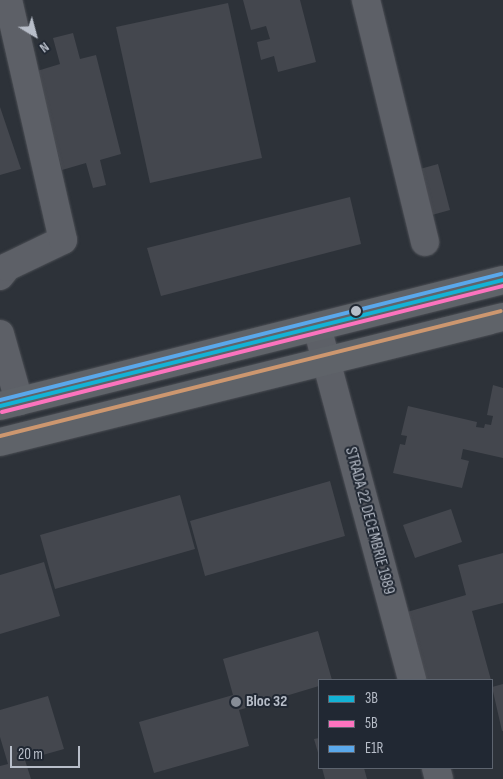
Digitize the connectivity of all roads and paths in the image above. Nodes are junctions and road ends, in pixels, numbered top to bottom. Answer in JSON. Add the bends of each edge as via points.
{"nodes":[{"id":1,"x":8,"y":0,"type":"edge"},
{"id":2,"x":366,"y":0,"type":"edge"},
{"id":3,"x":425,"y":242,"type":"dead end"},
{"id":4,"x":0,"y":276,"type":"edge"},
{"id":5,"x":503,"y":280,"type":"edge"},
{"id":6,"x":503,"y":317,"type":"edge"},
{"id":7,"x":317,"y":327,"type":"junction"},
{"id":8,"x":0,"y":334,"type":"edge"},
{"id":9,"x":326,"y":363,"type":"junction"},
{"id":10,"x":9,"y":403,"type":"edge"},
{"id":11,"x":0,"y":442,"type":"edge"},
{"id":12,"x":412,"y":679,"type":"edge"}],
"edges":[{"from":1,"to":4,"type":"street","via":[[63,240],[6,267]]},
{"from":2,"to":3,"type":"street"},
{"from":5,"to":7,"type":"main road"},
{"from":6,"to":9,"type":"main road"},
{"from":7,"to":9,"type":"street","name":"STRADA 22 DECEMBRIE 1989"},
{"from":7,"to":10,"type":"main road"},
{"from":8,"to":10,"type":"street"},
{"from":9,"to":11,"type":"main road"},
{"from":9,"to":12,"type":"street","name":"STRADA 22 DECEMBRIE 1989"}]}
